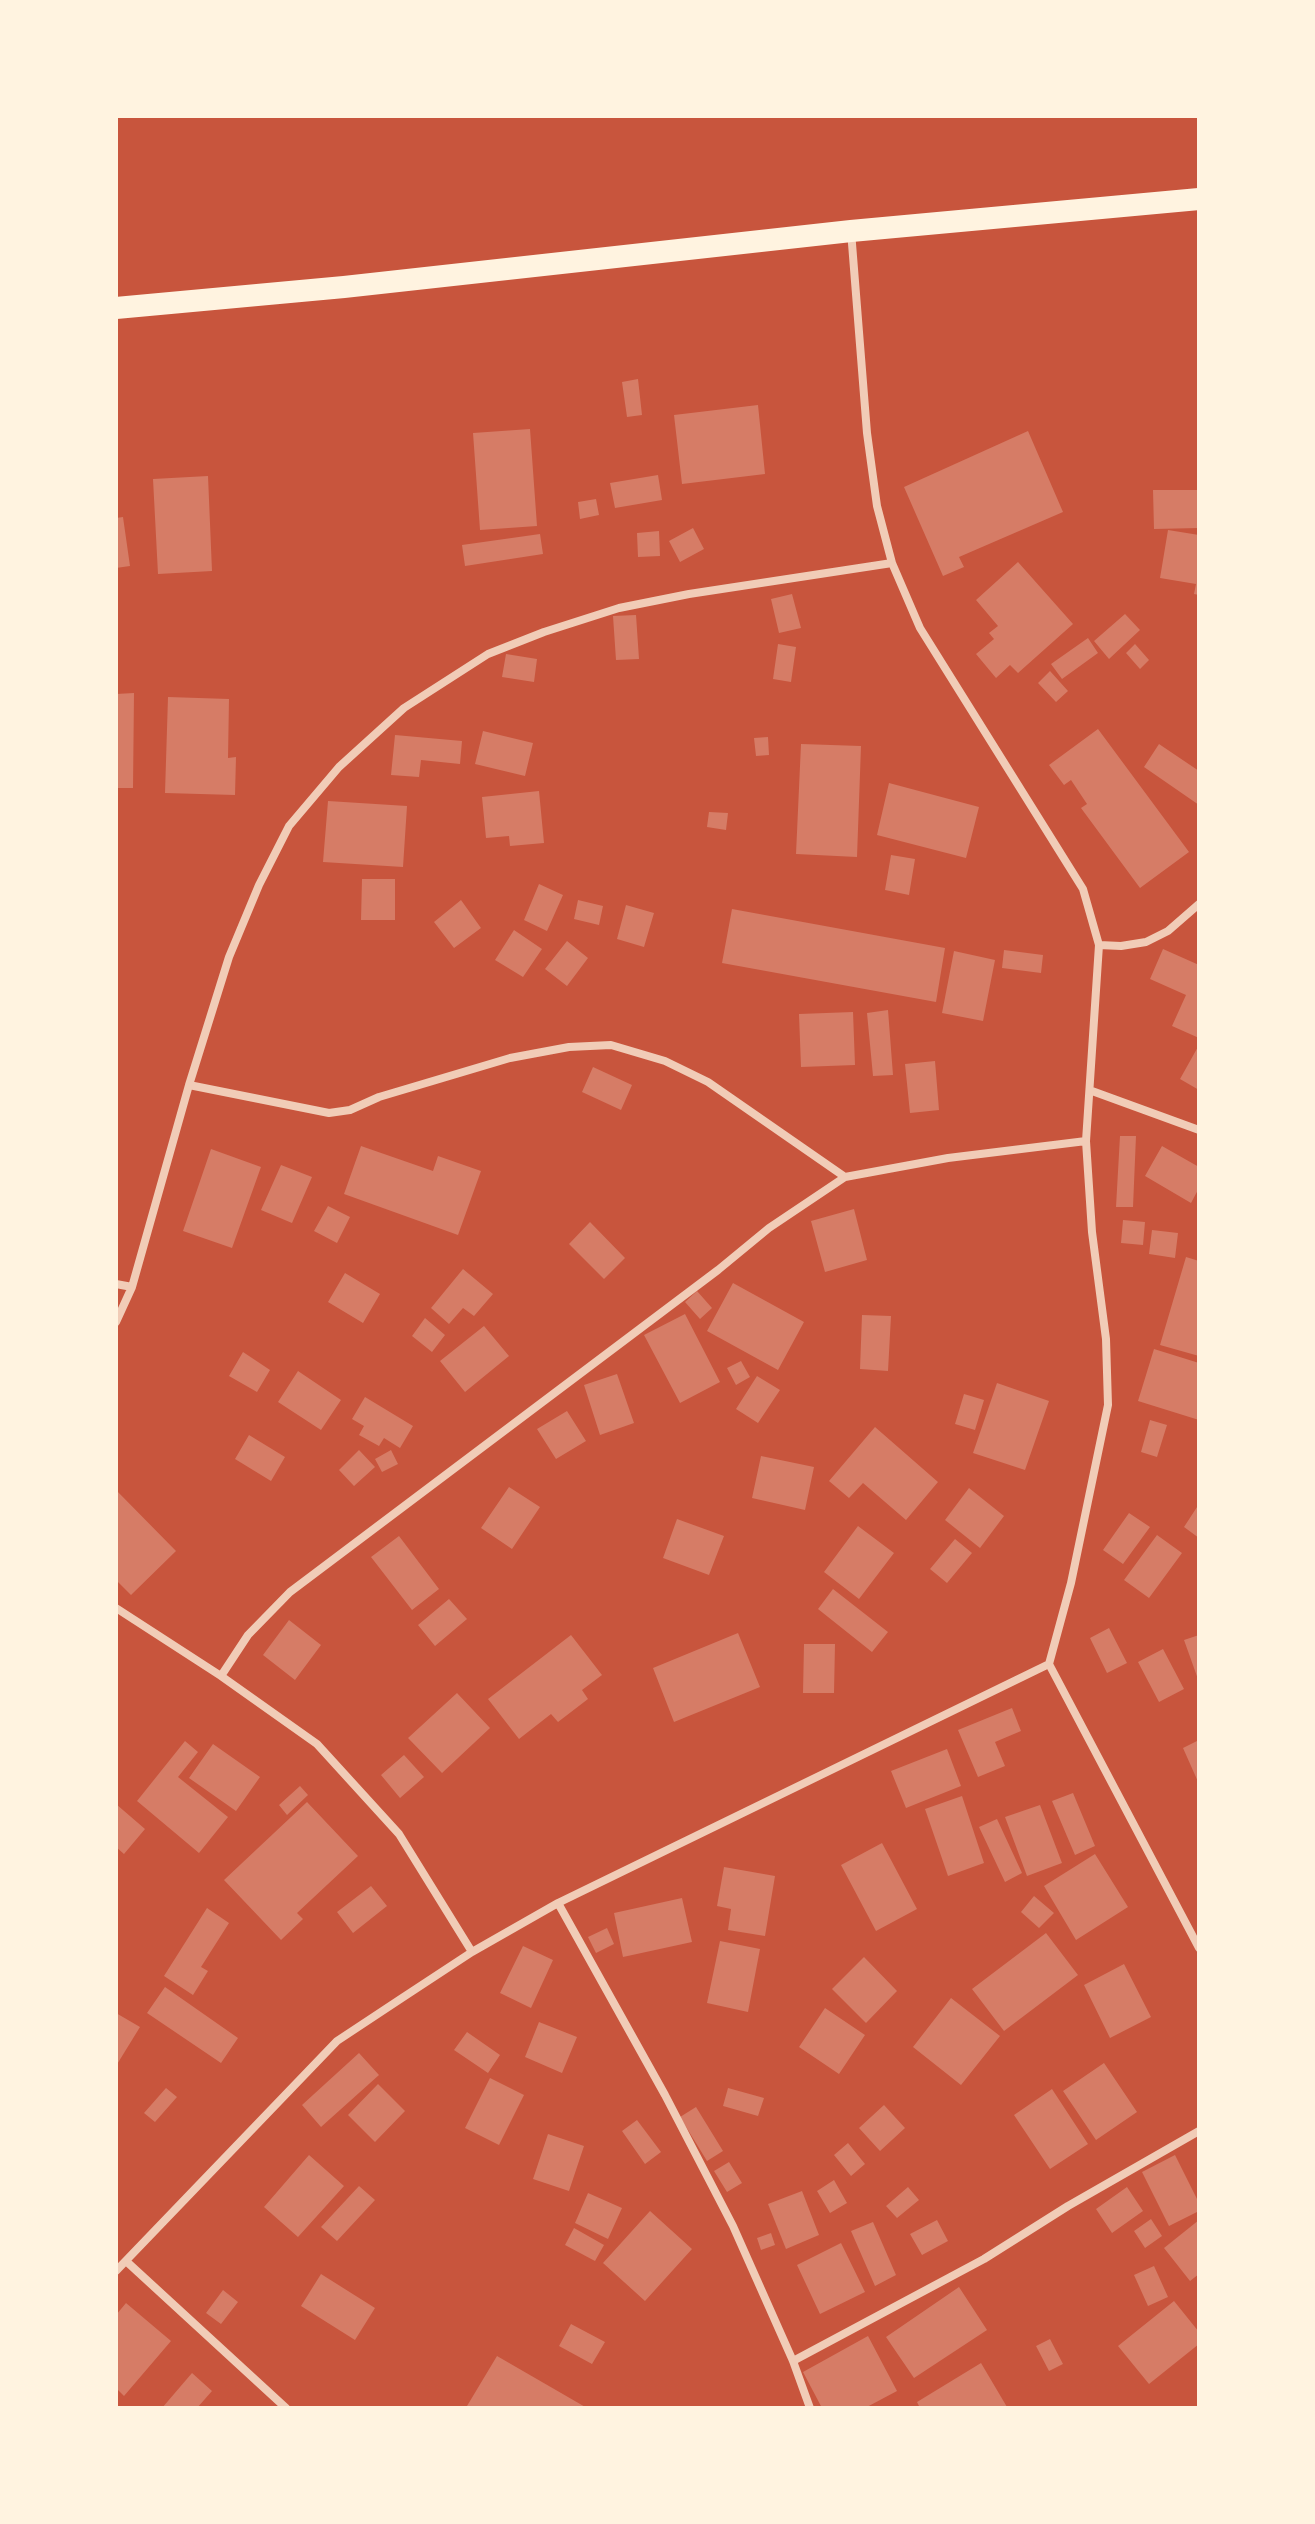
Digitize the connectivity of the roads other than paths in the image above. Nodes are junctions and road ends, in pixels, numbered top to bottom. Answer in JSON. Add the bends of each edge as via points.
{"nodes":[{"id":1,"x":1199,"y":199,"type":"edge"},
{"id":2,"x":851,"y":231,"type":"junction"},
{"id":3,"x":116,"y":308,"type":"edge"},
{"id":4,"x":892,"y":563,"type":"junction"},
{"id":5,"x":1199,"y":904,"type":"edge"},
{"id":6,"x":1099,"y":945,"type":"junction"},
{"id":7,"x":189,"y":1085,"type":"junction"},
{"id":8,"x":1092,"y":1091,"type":"junction"},
{"id":9,"x":1199,"y":1130,"type":"edge"},
{"id":10,"x":1086,"y":1141,"type":"junction"},
{"id":11,"x":845,"y":1177,"type":"junction"},
{"id":12,"x":116,"y":1284,"type":"edge"},
{"id":13,"x":132,"y":1287,"type":"junction"},
{"id":14,"x":116,"y":1322,"type":"edge"},
{"id":15,"x":116,"y":1608,"type":"edge"},
{"id":16,"x":1049,"y":1664,"type":"junction"},
{"id":17,"x":221,"y":1676,"type":"junction"},
{"id":18,"x":558,"y":1903,"type":"junction"},
{"id":19,"x":1199,"y":1948,"type":"edge"},
{"id":20,"x":472,"y":1952,"type":"junction"},
{"id":21,"x":1199,"y":2131,"type":"edge"},
{"id":22,"x":126,"y":2261,"type":"junction"},
{"id":23,"x":116,"y":2271,"type":"edge"},
{"id":24,"x":793,"y":2361,"type":"junction"},
{"id":25,"x":286,"y":2408,"type":"edge"},
{"id":26,"x":810,"y":2408,"type":"edge"}],
"edges":[{"from":1,"to":2,"type":"highway"},
{"from":2,"to":3,"type":"highway"},
{"from":2,"to":4,"type":"street","via":[[867,433]]},
{"from":4,"to":6,"type":"street","via":[[920,628],[1083,889]]},
{"from":4,"to":7,"type":"street","via":[[619,608],[488,654],[404,708],[339,767],[289,826],[229,957]]},
{"from":5,"to":6,"type":"street","via":[[1146,942]]},
{"from":6,"to":8,"type":"street"},
{"from":7,"to":11,"type":"street","via":[[329,1113],[510,1058],[611,1045],[665,1061],[708,1082]]},
{"from":7,"to":13,"type":"street"},
{"from":8,"to":9,"type":"street"},
{"from":8,"to":10,"type":"street"},
{"from":10,"to":11,"type":"street"},
{"from":10,"to":16,"type":"street","via":[[1108,1405]]},
{"from":11,"to":17,"type":"street","via":[[769,1228],[290,1592],[248,1635]]},
{"from":12,"to":13,"type":"street"},
{"from":13,"to":14,"type":"street"},
{"from":15,"to":17,"type":"street"},
{"from":16,"to":18,"type":"street"},
{"from":16,"to":19,"type":"street"},
{"from":17,"to":20,"type":"street","via":[[317,1744],[399,1834]]},
{"from":18,"to":20,"type":"street"},
{"from":18,"to":24,"type":"street","via":[[733,2226]]},
{"from":20,"to":22,"type":"street","via":[[337,2041]]},
{"from":21,"to":24,"type":"street","via":[[984,2259]]},
{"from":22,"to":23,"type":"street"},
{"from":22,"to":25,"type":"street"},
{"from":24,"to":26,"type":"street"}]}
